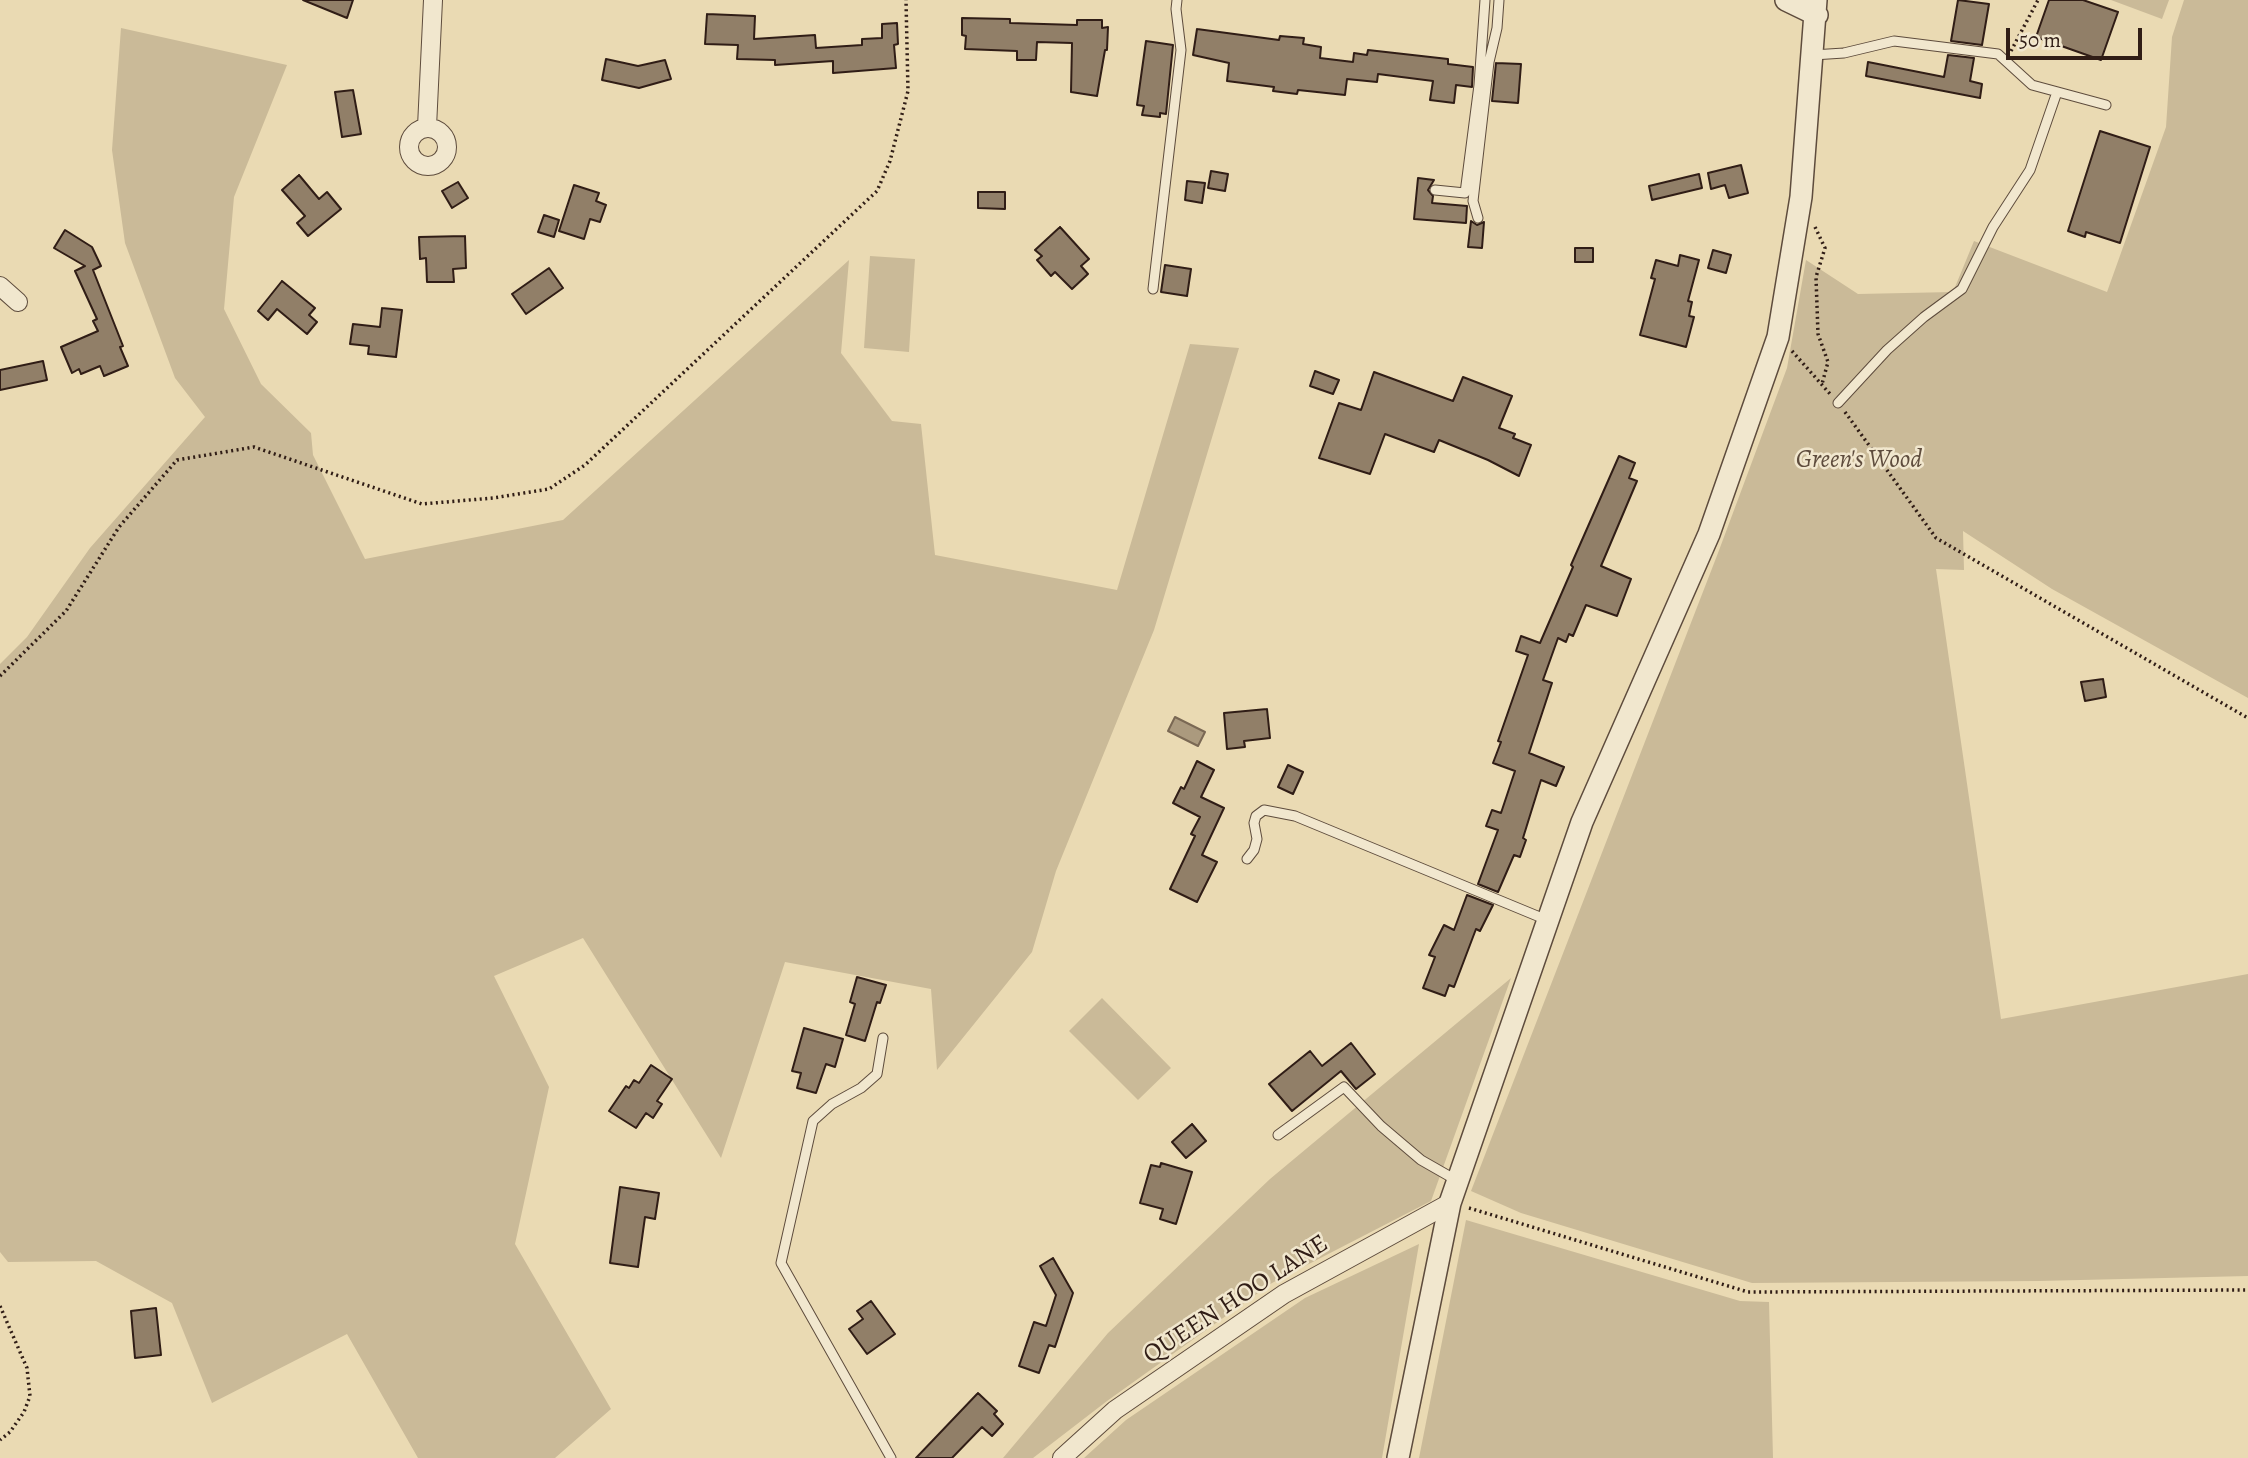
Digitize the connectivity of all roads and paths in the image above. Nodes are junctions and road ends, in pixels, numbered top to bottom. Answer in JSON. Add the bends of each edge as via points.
{"nodes":[{"id":1,"x":433,"y":0,"type":"edge"},
{"id":2,"x":906,"y":0,"type":"edge"},
{"id":3,"x":1177,"y":0,"type":"edge"},
{"id":4,"x":1485,"y":0,"type":"edge"},
{"id":5,"x":1499,"y":0,"type":"edge"},
{"id":6,"x":1786,"y":0,"type":"edge"},
{"id":7,"x":2038,"y":0,"type":"edge"},
{"id":8,"x":1816,"y":8,"type":"edge"},
{"id":9,"x":1812,"y":55,"type":"junction"},
{"id":10,"x":2006,"y":61,"type":"junction"},
{"id":11,"x":2057,"y":92,"type":"junction"},
{"id":12,"x":2106,"y":104,"type":"dead end"},
{"id":13,"x":427,"y":127,"type":"dead end"},
{"id":14,"x":1435,"y":190,"type":"dead end"},
{"id":15,"x":1801,"y":197,"type":"junction"},
{"id":16,"x":1478,"y":218,"type":"dead end"},
{"id":17,"x":0,"y":286,"type":"edge"},
{"id":18,"x":1153,"y":289,"type":"dead end"},
{"id":19,"x":18,"y":302,"type":"dead end"},
{"id":20,"x":1778,"y":337,"type":"junction"},
{"id":21,"x":1822,"y":384,"type":"junction"},
{"id":22,"x":1838,"y":403,"type":"junction"},
{"id":23,"x":0,"y":676,"type":"edge"},
{"id":24,"x":2248,"y":718,"type":"edge"},
{"id":25,"x":1247,"y":859,"type":"dead end"},
{"id":26,"x":1548,"y":921,"type":"junction"},
{"id":27,"x":883,"y":1038,"type":"dead end"},
{"id":28,"x":1278,"y":1135,"type":"dead end"},
{"id":29,"x":1458,"y":1181,"type":"junction"},
{"id":30,"x":1450,"y":1203,"type":"junction"},
{"id":31,"x":2248,"y":1290,"type":"edge"},
{"id":32,"x":0,"y":1306,"type":"edge"},
{"id":33,"x":0,"y":1440,"type":"edge"},
{"id":34,"x":891,"y":1458,"type":"edge"},
{"id":35,"x":1062,"y":1458,"type":"edge"},
{"id":36,"x":1398,"y":1458,"type":"edge"}],
"edges":[{"from":1,"to":13,"type":"street"},
{"from":2,"to":23,"type":"path","via":[[908,91],[890,161],[877,191],[585,465],[549,489],[422,504],[254,447],[177,460],[119,527],[66,611]]},
{"from":3,"to":18,"type":"lane","via":[[1181,50]]},
{"from":4,"to":14,"type":"lane","via":[[1465,193]]},
{"from":5,"to":16,"type":"lane","via":[[1472,201]]},
{"from":6,"to":8,"type":"street"},
{"from":7,"to":10,"type":"path"},
{"from":8,"to":9,"type":"street"},
{"from":9,"to":10,"type":"lane","via":[[1894,41],[1998,54]]},
{"from":9,"to":15,"type":"street"},
{"from":10,"to":11,"type":"lane","via":[[2032,85]]},
{"from":11,"to":12,"type":"lane"},
{"from":11,"to":22,"type":"lane","via":[[2030,170],[1993,227],[1962,289],[1887,351]]},
{"from":15,"to":20,"type":"street"},
{"from":15,"to":21,"type":"path","via":[[1825,248],[1816,277],[1818,334],[1828,362]]},
{"from":17,"to":19,"type":"street"},
{"from":20,"to":21,"type":"path"},
{"from":20,"to":26,"type":"street","via":[[1709,534],[1582,822]]},
{"from":21,"to":22,"type":"path"},
{"from":22,"to":24,"type":"path","via":[[1936,538]]},
{"from":25,"to":26,"type":"lane","via":[[1257,839],[1256,816],[1264,810],[1295,816]]},
{"from":26,"to":29,"type":"street"},
{"from":27,"to":34,"type":"lane","via":[[877,1074],[813,1121],[782,1263]]},
{"from":28,"to":29,"type":"lane","via":[[1344,1087],[1420,1160]]},
{"from":29,"to":30,"type":"street"},
{"from":30,"to":31,"type":"path","via":[[1748,1292]]},
{"from":30,"to":35,"type":"street","name":"QUEEN HOO LANE","via":[[1284,1294],[1115,1410]]},
{"from":30,"to":36,"type":"street"},
{"from":32,"to":33,"type":"path","via":[[27,1368],[30,1396],[24,1412]]}]}
